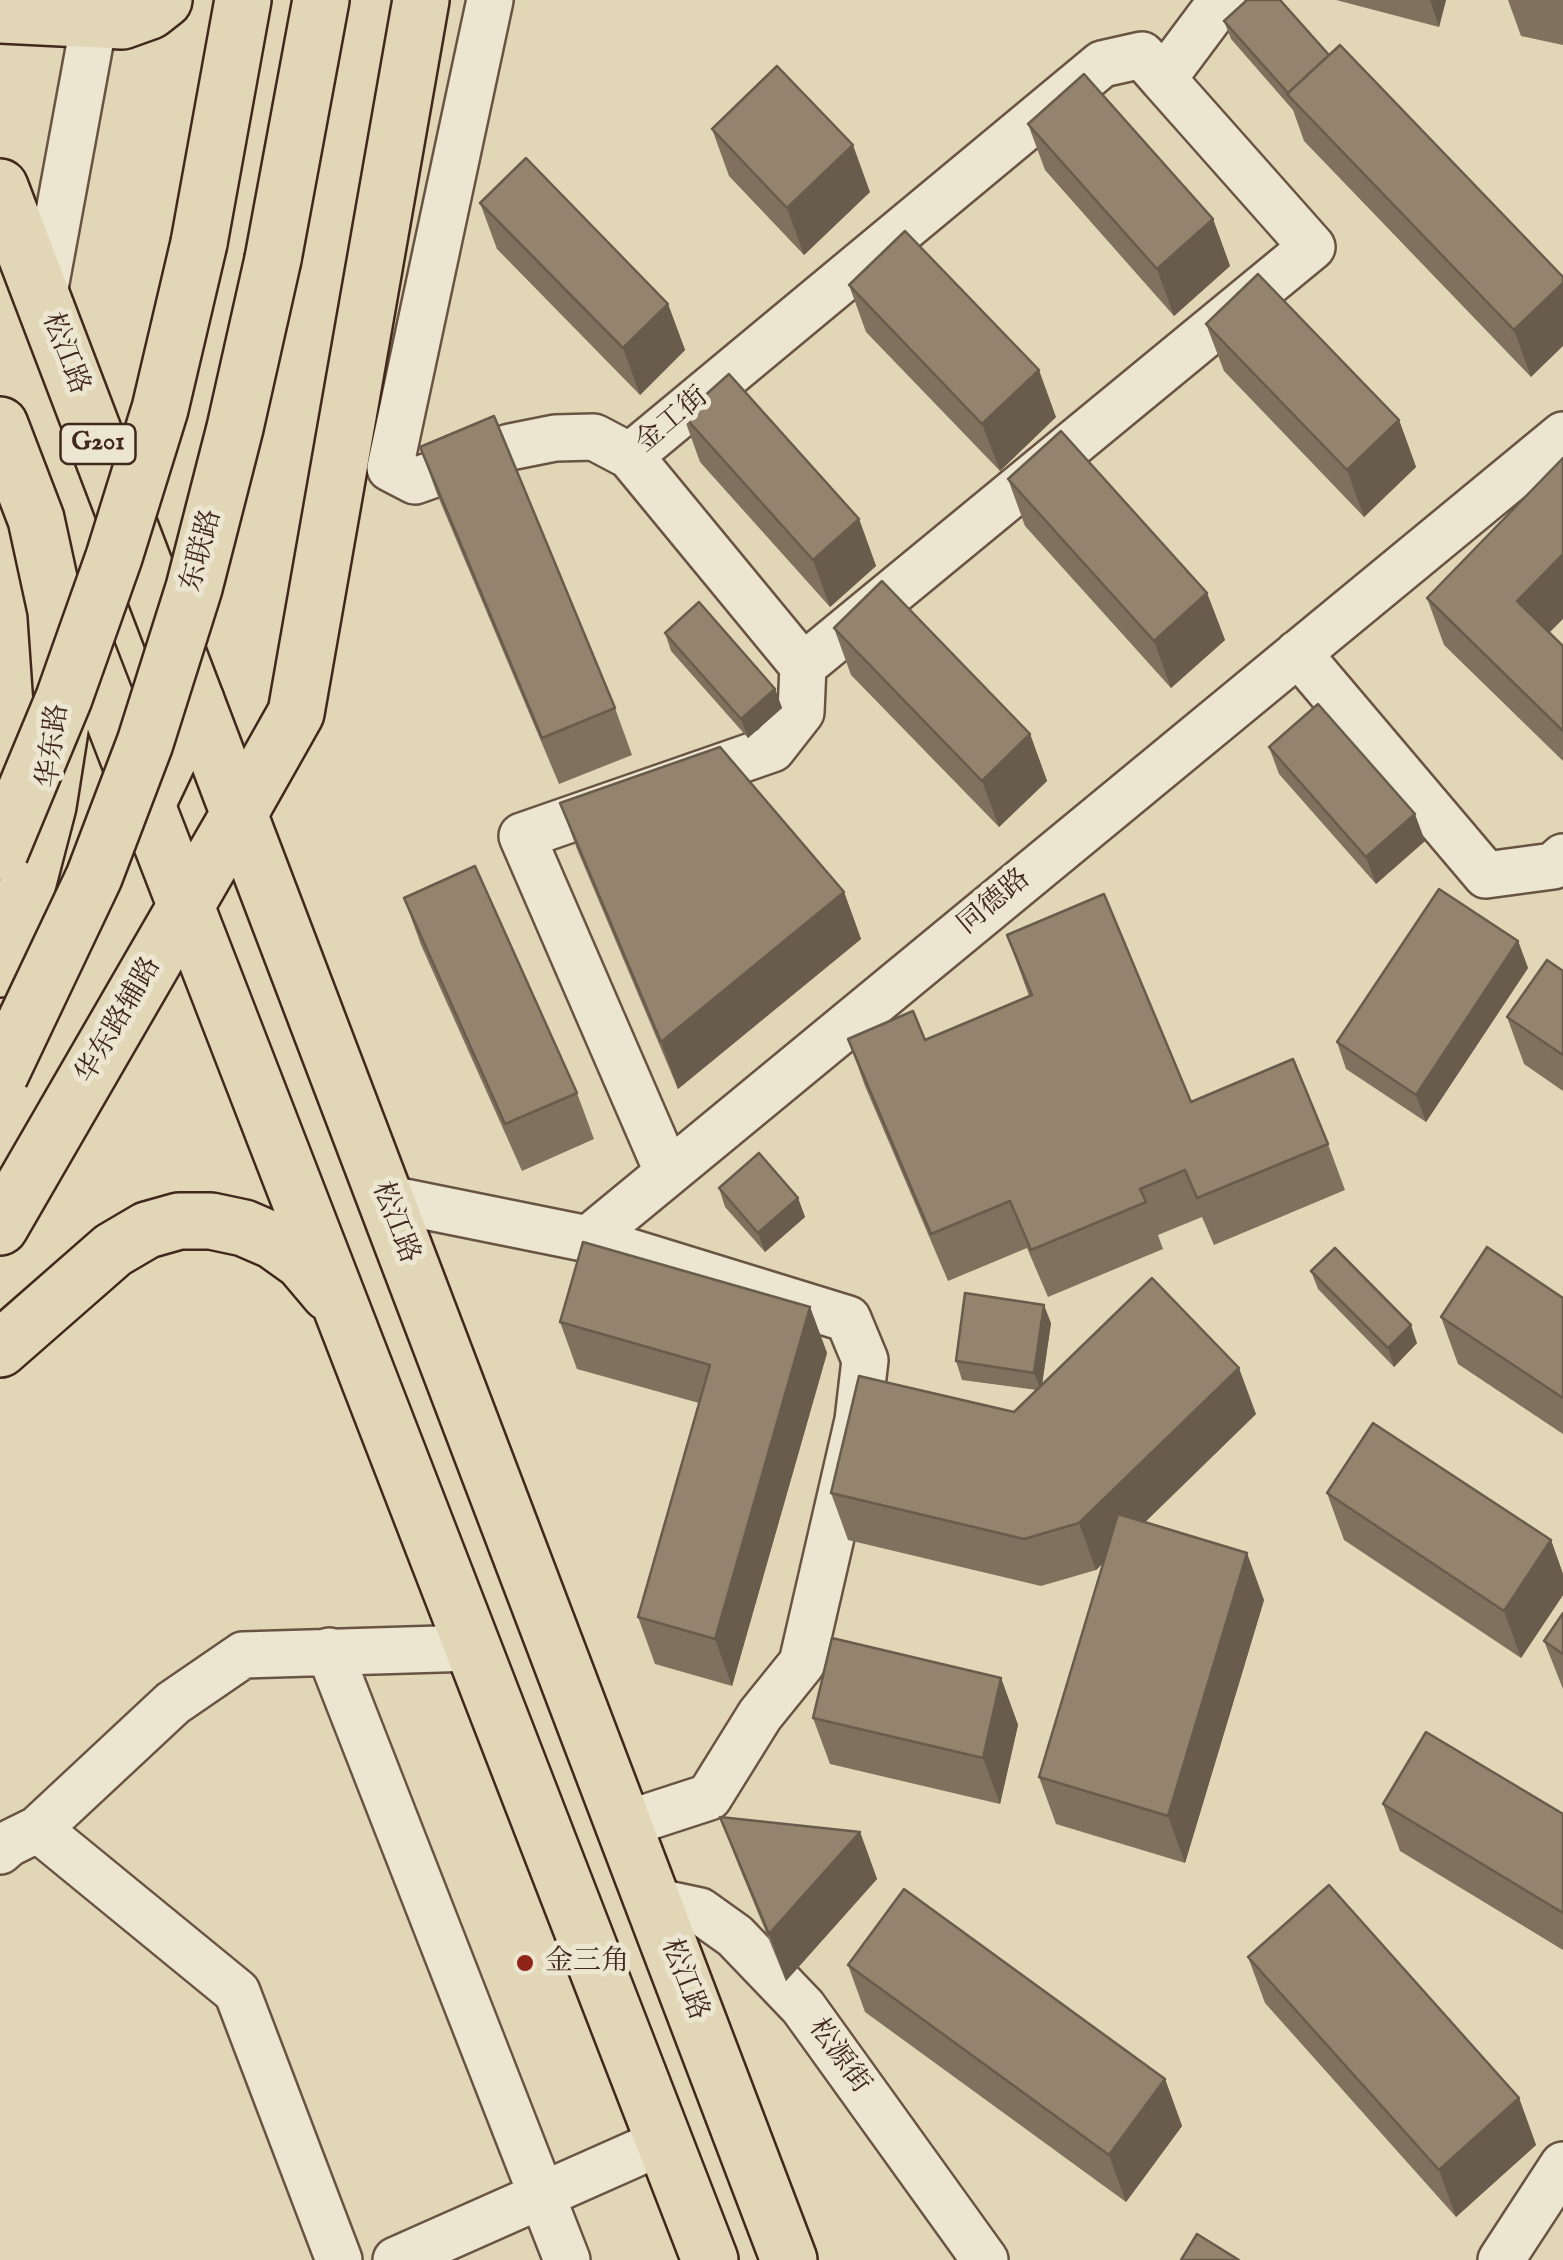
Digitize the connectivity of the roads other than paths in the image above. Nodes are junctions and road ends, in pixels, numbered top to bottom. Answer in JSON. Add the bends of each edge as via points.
{"nodes":[{"id":1,"x":164,"y":0,"type":"edge"},
{"id":2,"x":243,"y":0,"type":"edge"},
{"id":3,"x":322,"y":0,"type":"edge"},
{"id":4,"x":420,"y":0,"type":"edge"},
{"id":5,"x":490,"y":0,"type":"edge"},
{"id":6,"x":1222,"y":0,"type":"edge"},
{"id":7,"x":96,"y":11,"type":"edge"},
{"id":8,"x":0,"y":15,"type":"edge"},
{"id":9,"x":1162,"y":80,"type":"junction"},
{"id":10,"x":0,"y":186,"type":"edge"},
{"id":11,"x":43,"y":300,"type":"junction"},
{"id":12,"x":0,"y":425,"type":"edge"},
{"id":13,"x":1563,"y":435,"type":"edge"},
{"id":14,"x":630,"y":456,"type":"junction"},
{"id":15,"x":36,"y":519,"type":"junction"},
{"id":16,"x":1298,"y":653,"type":"junction"},
{"id":17,"x":803,"y":666,"type":"junction"},
{"id":18,"x":196,"y":701,"type":"junction"},
{"id":19,"x":147,"y":804,"type":"junction"},
{"id":20,"x":48,"y":806,"type":"junction"},
{"id":21,"x":238,"y":814,"type":"junction"},
{"id":22,"x":0,"y":852,"type":"edge"},
{"id":23,"x":1563,"y":857,"type":"edge"},
{"id":24,"x":186,"y":906,"type":"junction"},
{"id":25,"x":0,"y":910,"type":"edge"},
{"id":26,"x":0,"y":969,"type":"edge"},
{"id":27,"x":0,"y":1074,"type":"edge"},
{"id":28,"x":0,"y":1104,"type":"edge"},
{"id":29,"x":668,"y":1173,"type":"junction"},
{"id":30,"x":384,"y":1198,"type":"junction"},
{"id":31,"x":0,"y":1227,"type":"edge"},
{"id":32,"x":588,"y":1239,"type":"junction"},
{"id":33,"x":344,"y":1316,"type":"junction"},
{"id":34,"x":0,"y":1349,"type":"edge"},
{"id":35,"x":474,"y":1648,"type":"junction"},
{"id":36,"x":329,"y":1651,"type":"junction"},
{"id":37,"x":623,"y":1824,"type":"junction"},
{"id":38,"x":38,"y":1829,"type":"junction"},
{"id":39,"x":0,"y":1852,"type":"edge"},
{"id":40,"x":653,"y":1901,"type":"junction"},
{"id":41,"x":664,"y":2141,"type":"junction"},
{"id":42,"x":1563,"y":2164,"type":"edge"},
{"id":43,"x":542,"y":2194,"type":"junction"},
{"id":44,"x":339,"y":2260,"type":"edge"},
{"id":45,"x":396,"y":2260,"type":"edge"},
{"id":46,"x":568,"y":2260,"type":"edge"},
{"id":47,"x":710,"y":2260,"type":"edge"},
{"id":48,"x":789,"y":2260,"type":"edge"},
{"id":49,"x":985,"y":2260,"type":"edge"},
{"id":50,"x":1501,"y":2260,"type":"edge"}],
"edges":[{"from":1,"to":7,"type":"main road","via":[[122,21]]},
{"from":2,"to":22,"type":"main road","bridge":true,"via":[[160,409],[64,698]]},
{"from":3,"to":27,"type":"main road","name":"东联路","bridge":true,"via":[[273,259],[194,588],[94,877]]},
{"from":4,"to":21,"type":"main road","name":"华东路辅路","via":[[296,713]]},
{"from":5,"to":14,"type":"street","name":"金工街","via":[[390,468],[415,480],[555,438],[594,437]]},
{"from":6,"to":9,"type":"street"},
{"from":7,"to":8,"type":"main road"},
{"from":7,"to":11,"type":"street"},
{"from":9,"to":14,"type":"street","name":"金工街","via":[[1142,55],[1102,64]]},
{"from":9,"to":17,"type":"street","via":[[1312,246]]},
{"from":10,"to":11,"type":"main road","name":"松江路","number":"G201"},
{"from":11,"to":18,"type":"main road","name":"松江路","number":"G201"},
{"from":12,"to":15,"type":"main road"},
{"from":13,"to":16,"type":"street","name":"同德路"},
{"from":14,"to":17,"type":"street"},
{"from":15,"to":19,"type":"main road"},
{"from":15,"to":20,"type":"main road","name":"华东路","via":[[56,611],[63,711]]},
{"from":16,"to":23,"type":"street","via":[[1486,875],[1553,866]]},
{"from":16,"to":29,"type":"street","name":"同德路"},
{"from":17,"to":29,"type":"street","via":[[800,712],[772,749],[522,836]]},
{"from":18,"to":19,"type":"main road"},
{"from":18,"to":21,"type":"main road","name":"松江路"},
{"from":19,"to":24,"type":"main road"},
{"from":19,"to":28,"type":"main road"},
{"from":20,"to":25,"type":"main road"},
{"from":20,"to":26,"type":"main road","name":"华东路"},
{"from":21,"to":24,"type":"main road","name":"华东路辅路"},
{"from":21,"to":30,"type":"main road","name":"松江路"},
{"from":24,"to":31,"type":"main road","name":"华东路辅路"},
{"from":24,"to":33,"type":"main road"},
{"from":29,"to":32,"type":"street","name":"同德路"},
{"from":30,"to":32,"type":"street"},
{"from":30,"to":37,"type":"main road","name":"松江路"},
{"from":32,"to":37,"type":"street","via":[[848,1318],[865,1360],[858,1420],[802,1663],[709,1797]]},
{"from":33,"to":34,"type":"main road","via":[[302,1261],[274,1241],[212,1221],[179,1222],[147,1230],[113,1250]]},
{"from":33,"to":35,"type":"main road"},
{"from":35,"to":36,"type":"street"},
{"from":35,"to":41,"type":"main road"},
{"from":36,"to":38,"type":"street","via":[[243,1654],[173,1703]]},
{"from":36,"to":43,"type":"street"},
{"from":37,"to":40,"type":"main road","name":"松江路"},
{"from":38,"to":39,"type":"street"},
{"from":38,"to":44,"type":"street","via":[[237,1992]]},
{"from":40,"to":48,"type":"main road","name":"松江路"},
{"from":40,"to":49,"type":"street","name":"松源街","via":[[700,1911],[735,1936],[803,2007]]},
{"from":41,"to":43,"type":"street"},
{"from":41,"to":47,"type":"main road"},
{"from":42,"to":50,"type":"street"},
{"from":43,"to":45,"type":"street"},
{"from":43,"to":46,"type":"street"}]}
